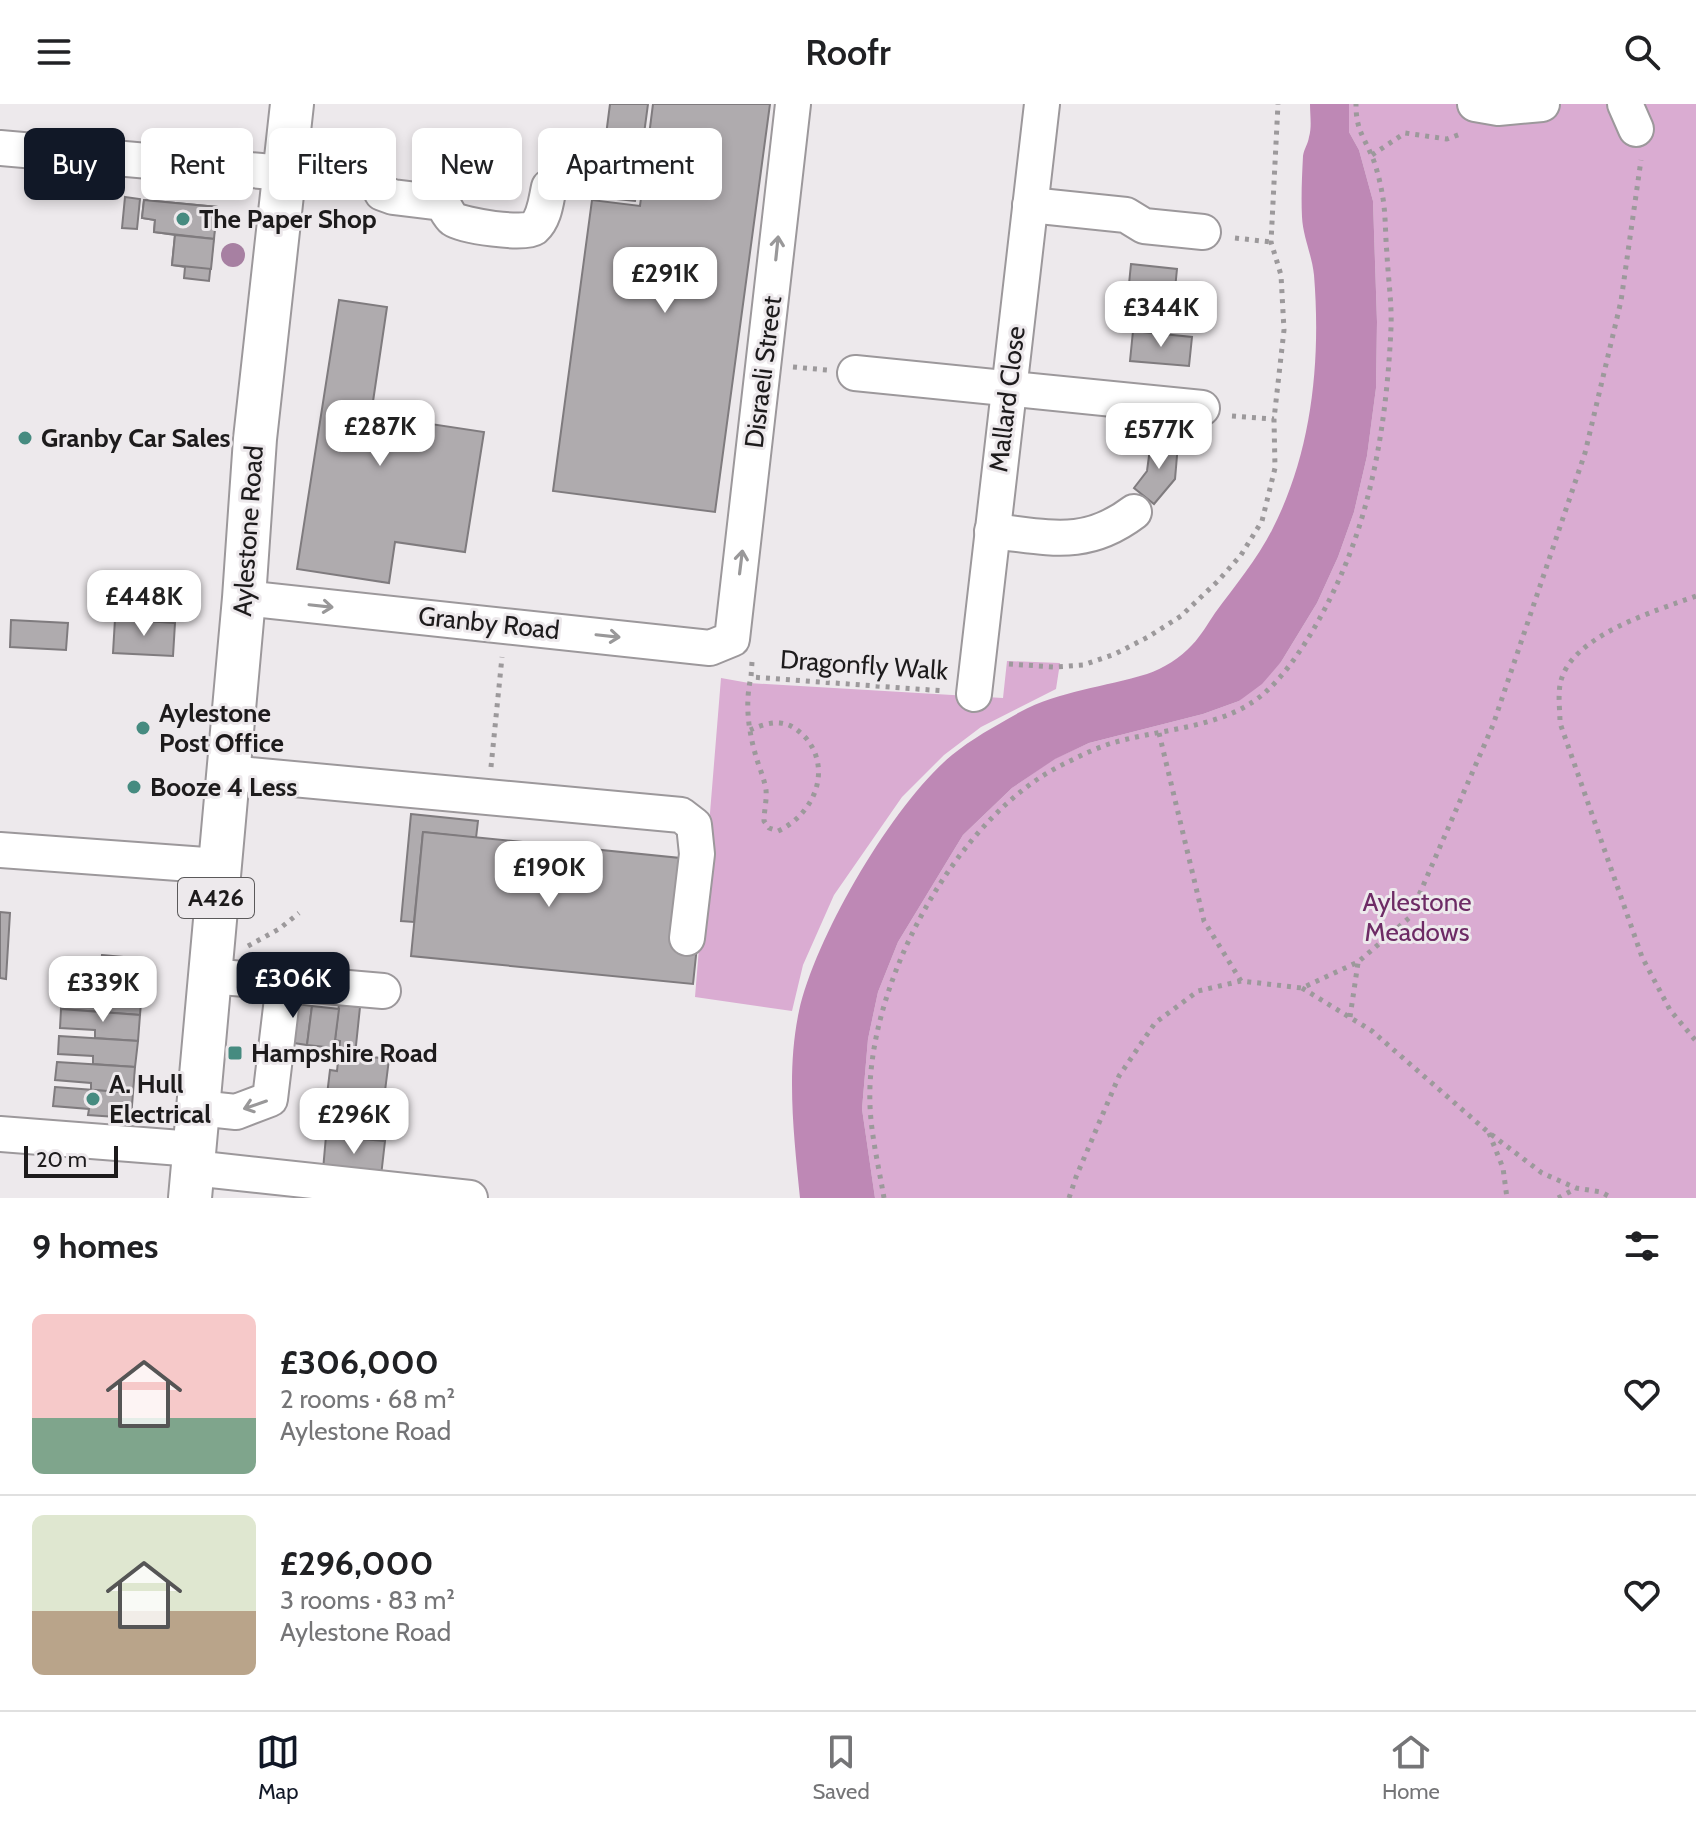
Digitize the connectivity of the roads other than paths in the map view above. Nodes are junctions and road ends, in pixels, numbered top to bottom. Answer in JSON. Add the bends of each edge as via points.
{"nodes":[{"id":1,"x":292,"y":104,"type":"edge"},
{"id":2,"x":793,"y":104,"type":"edge"},
{"id":3,"x":1042,"y":104,"type":"edge"},
{"id":4,"x":1542,"y":104,"type":"edge"},
{"id":5,"x":1486,"y":106,"type":"edge"},
{"id":6,"x":289,"y":128,"type":"edge"},
{"id":7,"x":0,"y":148,"type":"edge"},
{"id":8,"x":269,"y":172,"type":"edge"},
{"id":9,"x":396,"y":197,"type":"edge"},
{"id":10,"x":281,"y":200,"type":"edge"},
{"id":11,"x":546,"y":200,"type":"edge"},
{"id":12,"x":1030,"y":205,"type":"junction"},
{"id":13,"x":1203,"y":232,"type":"dead end"},
{"id":14,"x":855,"y":373,"type":"road end"},
{"id":15,"x":1008,"y":389,"type":"junction"},
{"id":16,"x":1202,"y":408,"type":"road end"},
{"id":17,"x":1134,"y":512,"type":"dead end"},
{"id":18,"x":992,"y":531,"type":"junction"},
{"id":19,"x":244,"y":598,"type":"junction"},
{"id":20,"x":732,"y":639,"type":"joint"},
{"id":21,"x":976,"y":677,"type":"road end"},
{"id":22,"x":229,"y":773,"type":"junction"},
{"id":23,"x":0,"y":850,"type":"edge"},
{"id":24,"x":219,"y":866,"type":"junction"},
{"id":25,"x":687,"y":938,"type":"dead end"},
{"id":26,"x":210,"y":961,"type":"junction"},
{"id":27,"x":284,"y":982,"type":"junction"},
{"id":28,"x":383,"y":991,"type":"dead end"},
{"id":29,"x":198,"y":1108,"type":"junction"},
{"id":30,"x":0,"y":1134,"type":"edge"},
{"id":31,"x":192,"y":1172,"type":"edge"},
{"id":32,"x":470,"y":1198,"type":"edge"}],
"edges":[{"from":1,"to":6,"type":"main road","name":"Aylestone Road","number":"A426"},
{"from":20,"to":2,"type":"street","name":"Disraeli Street","one_way":true},
{"from":3,"to":12,"type":"street","name":"Mallard Close"},
{"from":4,"to":5,"type":"street"},
{"from":7,"to":8,"type":"street"},
{"from":9,"to":11,"type":"street","via":[[442,203],[453,219],[525,231],[544,213]]},
{"from":10,"to":19,"type":"main road","name":"Aylestone Road","number":"A426"},
{"from":12,"to":13,"type":"street","via":[[1126,215],[1144,226]]},
{"from":12,"to":15,"type":"street","name":"Mallard Close"},
{"from":14,"to":15,"type":"street"},
{"from":15,"to":16,"type":"street"},
{"from":15,"to":18,"type":"street","name":"Mallard Close"},
{"from":17,"to":18,"type":"street","via":[[1090,536]]},
{"from":18,"to":21,"type":"street","name":"Mallard Close"},
{"from":19,"to":20,"type":"street","name":"Granby Road","one_way":true,"via":[[710,648]]},
{"from":19,"to":22,"type":"main road","name":"Aylestone Road","number":"A426"},
{"from":22,"to":24,"type":"main road","name":"Aylestone Road","number":"A426"},
{"from":22,"to":25,"type":"street","via":[[681,815],[694,825],[697,854]]},
{"from":23,"to":24,"type":"street"},
{"from":24,"to":26,"type":"main road","name":"Aylestone Road","number":"A426"},
{"from":26,"to":27,"type":"street"},
{"from":26,"to":29,"type":"main road","name":"Aylestone Road","number":"A426"},
{"from":27,"to":28,"type":"street"},
{"from":27,"to":29,"type":"street","one_way":true,"via":[[270,1099],[236,1112]]},
{"from":29,"to":31,"type":"main road","name":"Aylestone Road","number":"A426"},
{"from":30,"to":31,"type":"street"},
{"from":31,"to":32,"type":"street"}]}
